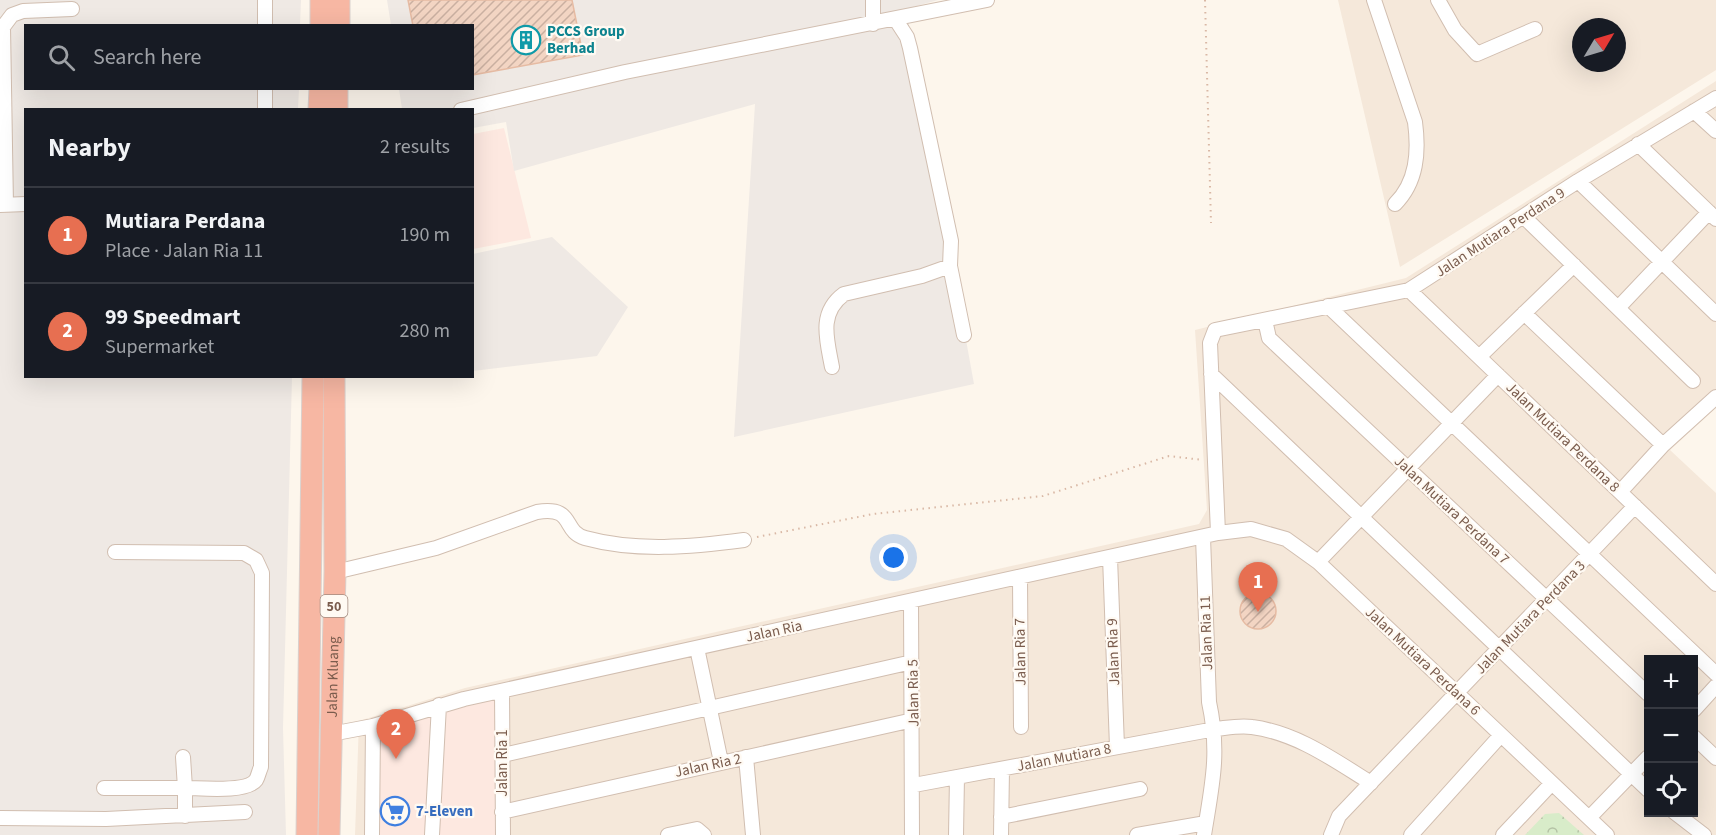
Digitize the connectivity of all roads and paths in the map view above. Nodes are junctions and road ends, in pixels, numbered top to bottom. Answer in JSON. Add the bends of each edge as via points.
{"nodes":[{"id":1,"x":265,"y":0,"type":"edge"},
{"id":2,"x":321,"y":0,"type":"edge"},
{"id":3,"x":339,"y":0,"type":"edge"},
{"id":4,"x":873,"y":0,"type":"edge"},
{"id":5,"x":987,"y":0,"type":"edge"},
{"id":6,"x":1205,"y":0,"type":"edge"},
{"id":7,"x":1374,"y":0,"type":"edge"},
{"id":8,"x":1438,"y":0,"type":"edge"},
{"id":9,"x":72,"y":9,"type":"dead end"},
{"id":10,"x":896,"y":20,"type":"junction"},
{"id":11,"x":265,"y":24,"type":"edge"},
{"id":12,"x":321,"y":24,"type":"edge"},
{"id":13,"x":339,"y":24,"type":"edge"},
{"id":14,"x":873,"y":24,"type":"junction"},
{"id":15,"x":1535,"y":29,"type":"dead end"},
{"id":16,"x":265,"y":90,"type":"edge"},
{"id":17,"x":320,"y":90,"type":"edge"},
{"id":18,"x":337,"y":90,"type":"edge"},
{"id":19,"x":1716,"y":98,"type":"edge"},
{"id":20,"x":265,"y":108,"type":"edge"},
{"id":21,"x":319,"y":108,"type":"edge"},
{"id":22,"x":337,"y":108,"type":"edge"},
{"id":23,"x":470,"y":108,"type":"edge"},
{"id":24,"x":1694,"y":111,"type":"junction"},
{"id":25,"x":1716,"y":131,"type":"edge"},
{"id":26,"x":1638,"y":144,"type":"junction"},
{"id":27,"x":1578,"y":181,"type":"junction"},
{"id":28,"x":24,"y":204,"type":"edge"},
{"id":29,"x":1395,"y":204,"type":"dead end"},
{"id":30,"x":3,"y":205,"type":"edge"},
{"id":31,"x":1712,"y":215,"type":"edge"},
{"id":32,"x":1524,"y":217,"type":"junction"},
{"id":33,"x":1211,"y":223,"type":"dead end"},
{"id":34,"x":1662,"y":262,"type":"junction"},
{"id":35,"x":1574,"y":265,"type":"junction"},
{"id":36,"x":950,"y":266,"type":"junction"},
{"id":37,"x":1409,"y":290,"type":"junction"},
{"id":38,"x":1328,"y":306,"type":"junction"},
{"id":39,"x":1618,"y":308,"type":"junction"},
{"id":40,"x":1524,"y":313,"type":"junction"},
{"id":41,"x":1716,"y":314,"type":"edge"},
{"id":42,"x":1265,"y":320,"type":"junction"},
{"id":43,"x":964,"y":335,"type":"dead end"},
{"id":44,"x":1479,"y":357,"type":"junction"},
{"id":45,"x":832,"y":367,"type":"dead end"},
{"id":46,"x":1211,"y":374,"type":"junction"},
{"id":47,"x":1498,"y":375,"type":"junction"},
{"id":48,"x":313,"y":378,"type":"edge"},
{"id":49,"x":334,"y":378,"type":"edge"},
{"id":50,"x":1693,"y":381,"type":"dead end"},
{"id":51,"x":1716,"y":397,"type":"edge"},
{"id":52,"x":1452,"y":423,"type":"junction"},
{"id":53,"x":1663,"y":445,"type":"junction"},
{"id":54,"x":1215,"y":461,"type":"junction"},
{"id":55,"x":1408,"y":469,"type":"junction"},
{"id":56,"x":1620,"y":492,"type":"junction"},
{"id":57,"x":1635,"y":506,"type":"junction"},
{"id":58,"x":1361,"y":517,"type":"junction"},
{"id":59,"x":1218,"y":533,"type":"junction"},
{"id":60,"x":1203,"y":537,"type":"junction"},
{"id":61,"x":744,"y":540,"type":"joint"},
{"id":62,"x":115,"y":552,"type":"dead end"},
{"id":63,"x":1589,"y":554,"type":"junction"},
{"id":64,"x":1110,"y":558,"type":"junction"},
{"id":65,"x":1318,"y":562,"type":"junction"},
{"id":66,"x":335,"y":572,"type":"junction"},
{"id":67,"x":1020,"y":577,"type":"junction"},
{"id":68,"x":1716,"y":584,"type":"edge"},
{"id":69,"x":1547,"y":598,"type":"junction"},
{"id":70,"x":911,"y":601,"type":"junction"},
{"id":71,"x":697,"y":648,"type":"junction"},
{"id":72,"x":1499,"y":648,"type":"junction"},
{"id":73,"x":912,"y":662,"type":"junction"},
{"id":74,"x":1716,"y":674,"type":"edge"},
{"id":75,"x":1716,"y":686,"type":"edge"},
{"id":76,"x":1644,"y":690,"type":"edge"},
{"id":77,"x":502,"y":691,"type":"junction"},
{"id":78,"x":1456,"y":693,"type":"junction"},
{"id":79,"x":439,"y":705,"type":"junction"},
{"id":80,"x":710,"y":708,"type":"junction"},
{"id":81,"x":1695,"y":709,"type":"edge"},
{"id":82,"x":913,"y":720,"type":"junction"},
{"id":83,"x":374,"y":726,"type":"junction"},
{"id":84,"x":1021,"y":727,"type":"dead end"},
{"id":85,"x":1215,"y":729,"type":"junction"},
{"id":86,"x":332,"y":734,"type":"junction"},
{"id":87,"x":1500,"y":735,"type":"junction"},
{"id":88,"x":1698,"y":740,"type":"edge"},
{"id":89,"x":1117,"y":747,"type":"junction"},
{"id":90,"x":502,"y":755,"type":"junction"},
{"id":91,"x":183,"y":757,"type":"dead end"},
{"id":92,"x":746,"y":757,"type":"junction"},
{"id":93,"x":1716,"y":758,"type":"edge"},
{"id":94,"x":1644,"y":761,"type":"edge"},
{"id":95,"x":722,"y":762,"type":"junction"},
{"id":96,"x":1002,"y":769,"type":"junction"},
{"id":97,"x":1631,"y":774,"type":"junction"},
{"id":98,"x":957,"y":777,"type":"junction"},
{"id":99,"x":1371,"y":783,"type":"junction"},
{"id":100,"x":1551,"y":783,"type":"junction"},
{"id":101,"x":914,"y":785,"type":"junction"},
{"id":102,"x":1644,"y":786,"type":"edge"},
{"id":103,"x":185,"y":788,"type":"junction"},
{"id":104,"x":104,"y":789,"type":"dead end"},
{"id":105,"x":1140,"y":789,"type":"dead end"},
{"id":106,"x":245,"y":812,"type":"dead end"},
{"id":107,"x":502,"y":812,"type":"junction"},
{"id":108,"x":185,"y":816,"type":"junction"},
{"id":109,"x":1001,"y":817,"type":"junction"},
{"id":110,"x":1679,"y":817,"type":"edge"},
{"id":111,"x":0,"y":818,"type":"edge"},
{"id":112,"x":1589,"y":818,"type":"junction"},
{"id":113,"x":1205,"y":829,"type":"edge"},
{"id":114,"x":307,"y":835,"type":"edge"},
{"id":115,"x":329,"y":835,"type":"edge"},
{"id":116,"x":372,"y":835,"type":"edge"},
{"id":117,"x":432,"y":835,"type":"edge"},
{"id":118,"x":502,"y":835,"type":"edge"},
{"id":119,"x":668,"y":835,"type":"edge"},
{"id":120,"x":704,"y":835,"type":"edge"},
{"id":121,"x":753,"y":835,"type":"edge"},
{"id":122,"x":912,"y":835,"type":"edge"},
{"id":123,"x":956,"y":835,"type":"edge"},
{"id":124,"x":1001,"y":835,"type":"edge"},
{"id":125,"x":1137,"y":835,"type":"edge"},
{"id":126,"x":1331,"y":835,"type":"edge"},
{"id":127,"x":1411,"y":835,"type":"edge"},
{"id":128,"x":1503,"y":835,"type":"edge"},
{"id":129,"x":1607,"y":835,"type":"edge"},
{"id":130,"x":1704,"y":835,"type":"edge"}],
"edges":[{"from":1,"to":11,"type":"street"},
{"from":2,"to":12,"type":"highway"},
{"from":3,"to":13,"type":"highway"},
{"from":4,"to":14,"type":"street"},
{"from":5,"to":10,"type":"street"},
{"from":6,"to":33,"type":"path"},
{"from":7,"to":29,"type":"street","via":[[1415,122],[1418,142],[1412,177],[1405,194]]},
{"from":8,"to":15,"type":"street","via":[[1455,30],[1477,54]]},
{"from":9,"to":30,"type":"street","via":[[22,10],[3,27]]},
{"from":10,"to":14,"type":"street"},
{"from":10,"to":36,"type":"street","via":[[910,48],[951,241]]},
{"from":14,"to":23,"type":"street","via":[[625,72]]},
{"from":16,"to":20,"type":"street"},
{"from":17,"to":21,"type":"highway"},
{"from":18,"to":22,"type":"highway"},
{"from":19,"to":24,"type":"street","name":"Jalan Mutiara Perdana 9"},
{"from":24,"to":25,"type":"street"},
{"from":24,"to":26,"type":"street","name":"Jalan Mutiara Perdana 9"},
{"from":26,"to":27,"type":"street","name":"Jalan Mutiara Perdana 9"},
{"from":26,"to":31,"type":"street"},
{"from":27,"to":32,"type":"street","name":"Jalan Mutiara Perdana 9"},
{"from":27,"to":34,"type":"street"},
{"from":28,"to":30,"type":"street"},
{"from":31,"to":34,"type":"street"},
{"from":32,"to":35,"type":"street"},
{"from":32,"to":37,"type":"street","name":"Jalan Mutiara Perdana 9"},
{"from":34,"to":39,"type":"street"},
{"from":34,"to":41,"type":"street"},
{"from":35,"to":39,"type":"street"},
{"from":35,"to":40,"type":"street"},
{"from":36,"to":43,"type":"street"},
{"from":36,"to":45,"type":"street","via":[[844,294],[835,301],[825,323]]},
{"from":37,"to":38,"type":"street","name":"Jalan Mutiara Perdana 9"},
{"from":37,"to":44,"type":"street","name":"Jalan Mutiara Perdana 8"},
{"from":38,"to":42,"type":"street","name":"Jalan Mutiara Perdana 9"},
{"from":38,"to":52,"type":"street"},
{"from":39,"to":50,"type":"street"},
{"from":40,"to":44,"type":"street"},
{"from":40,"to":53,"type":"street"},
{"from":42,"to":46,"type":"street","name":"Jalan Mutiara Perdana 9","via":[[1215,330],[1210,343]]},
{"from":42,"to":55,"type":"street","name":"Jalan Mutiara Perdana 7","via":[[1269,338]]},
{"from":44,"to":47,"type":"street","name":"Jalan Mutiara Perdana 8"},
{"from":46,"to":54,"type":"street"},
{"from":46,"to":58,"type":"street"},
{"from":47,"to":52,"type":"street"},
{"from":47,"to":56,"type":"street","name":"Jalan Mutiara Perdana 8"},
{"from":48,"to":114,"type":"highway","name":"Jalan Kluang","number":"50"},
{"from":49,"to":66,"type":"highway","name":"Jalan Kluang","number":"50"},
{"from":51,"to":53,"type":"street"},
{"from":52,"to":55,"type":"street"},
{"from":52,"to":63,"type":"street"},
{"from":53,"to":56,"type":"street"},
{"from":54,"to":59,"type":"street"},
{"from":54,"to":61,"type":"path","via":[[1169,456],[1043,496],[873,514]]},
{"from":55,"to":58,"type":"street"},
{"from":55,"to":69,"type":"street","name":"Jalan Mutiara Perdana 7"},
{"from":56,"to":57,"type":"street","name":"Jalan Mutiara Perdana 8"},
{"from":57,"to":63,"type":"street","name":"Jalan Mutiara Perdana 3"},
{"from":57,"to":68,"type":"street","name":"Jalan Mutiara Perdana 8"},
{"from":58,"to":65,"type":"street"},
{"from":58,"to":72,"type":"street"},
{"from":59,"to":60,"type":"street","name":"Jalan Ria"},
{"from":59,"to":65,"type":"street","name":"Jalan Mutiara Perdana 6","via":[[1251,529],[1286,539]]},
{"from":60,"to":64,"type":"street","name":"Jalan Ria"},
{"from":60,"to":85,"type":"street","name":"Jalan Ria 11","via":[[1209,702]]},
{"from":61,"to":66,"type":"street","via":[[681,546],[611,543],[583,537],[561,512],[549,510],[436,548]]},
{"from":62,"to":103,"type":"street","via":[[244,553],[256,560],[262,573],[261,767],[250,786]]},
{"from":63,"to":69,"type":"street","name":"Jalan Mutiara Perdana 3"},
{"from":63,"to":74,"type":"street"},
{"from":64,"to":67,"type":"street","name":"Jalan Ria"},
{"from":64,"to":89,"type":"street","name":"Jalan Ria 9"},
{"from":65,"to":78,"type":"street","name":"Jalan Mutiara Perdana 6"},
{"from":66,"to":86,"type":"highway","name":"Jalan Kluang","number":"50"},
{"from":67,"to":70,"type":"street","name":"Jalan Ria"},
{"from":67,"to":84,"type":"street","name":"Jalan Ria 7"},
{"from":69,"to":72,"type":"street","name":"Jalan Mutiara Perdana 3"},
{"from":69,"to":76,"type":"street","name":"Jalan Mutiara Perdana 7"},
{"from":70,"to":71,"type":"street","name":"Jalan Ria"},
{"from":70,"to":73,"type":"street","name":"Jalan Ria 5"},
{"from":71,"to":77,"type":"street","name":"Jalan Ria"},
{"from":71,"to":80,"type":"street"},
{"from":72,"to":78,"type":"street","name":"Jalan Mutiara Perdana 3"},
{"from":72,"to":97,"type":"street"},
{"from":73,"to":80,"type":"street"},
{"from":73,"to":82,"type":"street","name":"Jalan Ria 5"},
{"from":75,"to":81,"type":"street"},
{"from":77,"to":79,"type":"street","name":"Jalan Ria"},
{"from":77,"to":90,"type":"street","name":"Jalan Ria 1"},
{"from":78,"to":87,"type":"street","name":"Jalan Mutiara Perdana 6"},
{"from":78,"to":99,"type":"street","name":"Jalan Mutiara Perdana 3"},
{"from":79,"to":83,"type":"street","name":"Jalan Ria"},
{"from":79,"to":117,"type":"street"},
{"from":80,"to":90,"type":"street"},
{"from":80,"to":95,"type":"street"},
{"from":82,"to":92,"type":"street","name":"Jalan Ria 2"},
{"from":82,"to":101,"type":"street","name":"Jalan Ria 5"},
{"from":83,"to":86,"type":"street","name":"Jalan Ria"},
{"from":83,"to":116,"type":"street"},
{"from":85,"to":89,"type":"street","name":"Jalan Mutiara 8"},
{"from":85,"to":99,"type":"street","name":"Jalan Mutiara 8","via":[[1251,726],[1287,735]]},
{"from":85,"to":113,"type":"street","name":"Jalan Ria 11","via":[[1216,765]]},
{"from":86,"to":115,"type":"highway","name":"Jalan Kluang","number":"50"},
{"from":87,"to":100,"type":"street","name":"Jalan Mutiara Perdana 6"},
{"from":87,"to":127,"type":"street"},
{"from":88,"to":93,"type":"street"},
{"from":89,"to":96,"type":"street","name":"Jalan Mutiara 8"},
{"from":90,"to":107,"type":"street","name":"Jalan Ria 1"},
{"from":91,"to":103,"type":"street"},
{"from":92,"to":95,"type":"street","name":"Jalan Ria 2"},
{"from":92,"to":121,"type":"street"},
{"from":94,"to":97,"type":"street"},
{"from":95,"to":107,"type":"street","name":"Jalan Ria 2"},
{"from":96,"to":98,"type":"street","name":"Jalan Mutiara 8"},
{"from":96,"to":109,"type":"street"},
{"from":97,"to":102,"type":"street"},
{"from":97,"to":112,"type":"street"},
{"from":98,"to":101,"type":"street","name":"Jalan Mutiara 8"},
{"from":98,"to":123,"type":"street"},
{"from":99,"to":126,"type":"street","name":"Jalan Mutiara Perdana 3","via":[[1340,816]]},
{"from":100,"to":112,"type":"street","name":"Jalan Mutiara Perdana 6"},
{"from":100,"to":128,"type":"street"},
{"from":101,"to":122,"type":"street","name":"Jalan Ria 5"},
{"from":103,"to":104,"type":"street"},
{"from":103,"to":108,"type":"street"},
{"from":105,"to":109,"type":"street"},
{"from":106,"to":108,"type":"street"},
{"from":107,"to":118,"type":"street","name":"Jalan Ria 1"},
{"from":108,"to":111,"type":"street"},
{"from":109,"to":124,"type":"street"},
{"from":110,"to":130,"type":"street"},
{"from":112,"to":129,"type":"street","name":"Jalan Mutiara Perdana 6"},
{"from":113,"to":125,"type":"street"},
{"from":119,"to":120,"type":"street","via":[[697,830]]}]}
